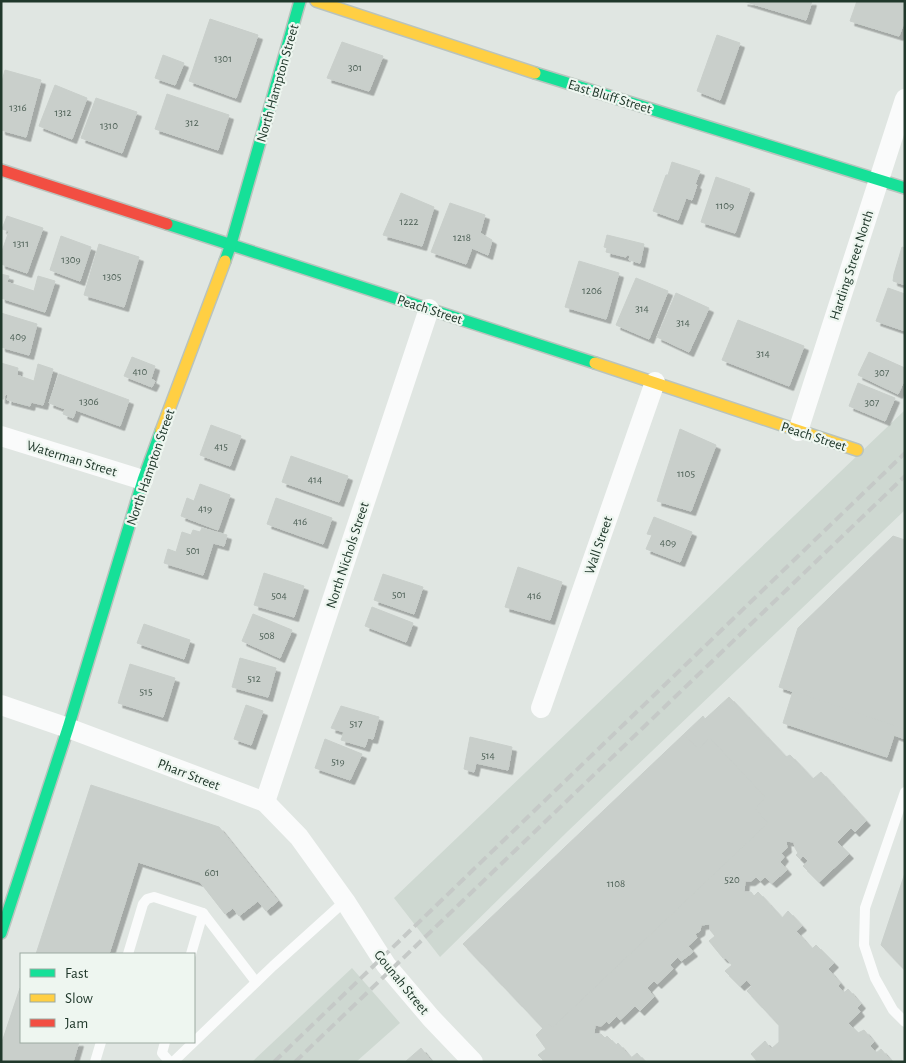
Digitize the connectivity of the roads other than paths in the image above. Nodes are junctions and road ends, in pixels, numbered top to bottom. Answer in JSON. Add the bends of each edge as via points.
{"nodes":[{"id":1,"x":300,"y":1,"type":"edge"},
{"id":2,"x":316,"y":1,"type":"edge"},
{"id":3,"x":905,"y":98,"type":"edge"},
{"id":4,"x":1,"y":170,"type":"edge"},
{"id":5,"x":879,"y":180,"type":"junction"},
{"id":6,"x":905,"y":188,"type":"edge"},
{"id":7,"x":231,"y":244,"type":"junction"},
{"id":8,"x":428,"y":309,"type":"junction"},
{"id":9,"x":655,"y":382,"type":"junction"},
{"id":10,"x":798,"y":431,"type":"junction"},
{"id":11,"x":1,"y":436,"type":"edge"},
{"id":12,"x":857,"y":450,"type":"dead end"},
{"id":13,"x":144,"y":480,"type":"junction"},
{"id":14,"x":1,"y":705,"type":"edge"},
{"id":15,"x":541,"y":708,"type":"dead end"},
{"id":16,"x":68,"y":728,"type":"junction"},
{"id":17,"x":905,"y":792,"type":"edge"},
{"id":18,"x":265,"y":802,"type":"junction"},
{"id":19,"x":342,"y":898,"type":"junction"},
{"id":20,"x":203,"y":913,"type":"junction"},
{"id":21,"x":1,"y":933,"type":"edge"},
{"id":22,"x":128,"y":953,"type":"edge"},
{"id":23,"x":191,"y":953,"type":"edge"},
{"id":24,"x":256,"y":982,"type":"junction"},
{"id":25,"x":905,"y":1022,"type":"edge"},
{"id":26,"x":195,"y":1040,"type":"edge"},
{"id":27,"x":101,"y":1043,"type":"edge"},
{"id":28,"x":165,"y":1043,"type":"edge"},
{"id":29,"x":192,"y":1043,"type":"edge"},
{"id":30,"x":94,"y":1062,"type":"edge"},
{"id":31,"x":172,"y":1062,"type":"edge"},
{"id":32,"x":473,"y":1062,"type":"edge"}],
"edges":[{"from":1,"to":7,"type":"street","name":"North Hampton Street"},
{"from":2,"to":5,"type":"street","name":"East Bluff Street","via":[[518,68]]},
{"from":3,"to":5,"type":"street","name":"Harding Street North"},
{"from":4,"to":7,"type":"street","name":"Peach Street"},
{"from":5,"to":6,"type":"street","name":"East Bluff Street"},
{"from":5,"to":10,"type":"street","name":"Harding Street North"},
{"from":7,"to":8,"type":"street","name":"Peach Street"},
{"from":7,"to":13,"type":"street","name":"North Hampton Street"},
{"from":8,"to":9,"type":"street","name":"Peach Street"},
{"from":8,"to":18,"type":"street","name":"North Nichols Street"},
{"from":9,"to":10,"type":"street","name":"Peach Street"},
{"from":9,"to":15,"type":"street","name":"Wall Street"},
{"from":10,"to":12,"type":"street","name":"Peach Street"},
{"from":11,"to":13,"type":"street","name":"Waterman Street"},
{"from":13,"to":16,"type":"street","name":"North Hampton Street"},
{"from":14,"to":16,"type":"street","name":"Pharr Street"},
{"from":16,"to":18,"type":"street","name":"Pharr Street"},
{"from":16,"to":21,"type":"street","name":"North Hampton Street"},
{"from":17,"to":25,"type":"lane","via":[[865,908],[864,945],[875,978],[893,1010]]},
{"from":18,"to":19,"type":"street","name":"Pharr Street","via":[[299,837]]},
{"from":19,"to":24,"type":"lane"},
{"from":19,"to":32,"type":"street","name":"Gounah Street","via":[[386,965]]},
{"from":20,"to":22,"type":"lane","via":[[154,897],[147,899]]},
{"from":20,"to":23,"type":"lane"},
{"from":20,"to":24,"type":"lane"},
{"from":24,"to":26,"type":"lane"},
{"from":27,"to":30,"type":"lane"},
{"from":28,"to":31,"type":"lane","via":[[162,1053]]},
{"from":29,"to":31,"type":"lane"}]}
